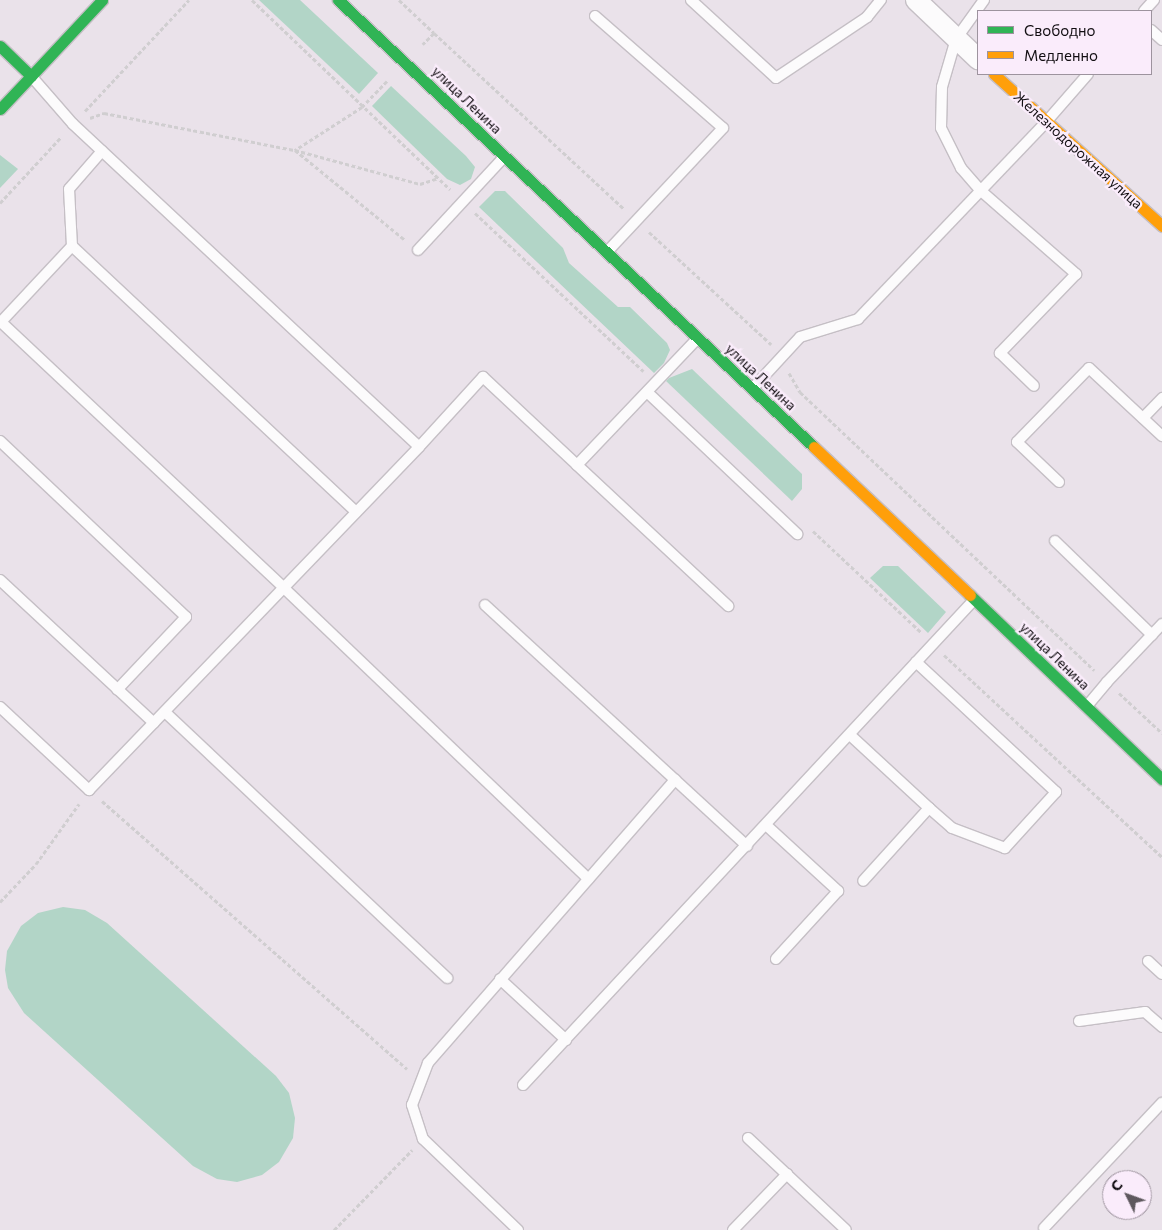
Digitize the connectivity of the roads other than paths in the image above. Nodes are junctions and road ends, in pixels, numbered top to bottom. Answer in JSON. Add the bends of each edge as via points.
{"nodes":[{"id":1,"x":102,"y":0,"type":"edge"},
{"id":2,"x":338,"y":0,"type":"edge"},
{"id":3,"x":692,"y":0,"type":"edge"},
{"id":4,"x":881,"y":0,"type":"edge"},
{"id":5,"x":916,"y":0,"type":"edge"},
{"id":6,"x":984,"y":0,"type":"edge"},
{"id":7,"x":1154,"y":0,"type":"edge"},
{"id":8,"x":1145,"y":10,"type":"edge"},
{"id":9,"x":595,"y":16,"type":"dead end"},
{"id":10,"x":1152,"y":31,"type":"edge"},
{"id":11,"x":956,"y":39,"type":"junction"},
{"id":12,"x":1162,"y":40,"type":"edge"},
{"id":13,"x":0,"y":46,"type":"edge"},
{"id":14,"x":977,"y":58,"type":"edge"},
{"id":15,"x":995,"y":75,"type":"edge"},
{"id":16,"x":1087,"y":75,"type":"edge"},
{"id":17,"x":31,"y":76,"type":"junction"},
{"id":18,"x":0,"y":109,"type":"edge"},
{"id":19,"x":1046,"y":121,"type":"junction"},
{"id":20,"x":102,"y":151,"type":"junction"},
{"id":21,"x":504,"y":156,"type":"junction"},
{"id":22,"x":980,"y":190,"type":"junction"},
{"id":23,"x":1162,"y":226,"type":"edge"},
{"id":24,"x":72,"y":246,"type":"junction"},
{"id":25,"x":418,"y":250,"type":"road end"},
{"id":26,"x":607,"y":252,"type":"junction"},
{"id":27,"x":698,"y":338,"type":"junction"},
{"id":28,"x":1034,"y":386,"type":"dead end"},
{"id":29,"x":752,"y":389,"type":"junction"},
{"id":30,"x":647,"y":392,"type":"junction"},
{"id":31,"x":1162,"y":398,"type":"edge"},
{"id":32,"x":1143,"y":418,"type":"junction"},
{"id":33,"x":1162,"y":436,"type":"edge"},
{"id":34,"x":0,"y":441,"type":"edge"},
{"id":35,"x":419,"y":447,"type":"junction"},
{"id":36,"x":577,"y":465,"type":"junction"},
{"id":37,"x":1059,"y":482,"type":"dead end"},
{"id":38,"x":356,"y":512,"type":"junction"},
{"id":39,"x":797,"y":534,"type":"dead end"},
{"id":40,"x":1055,"y":541,"type":"dead end"},
{"id":41,"x":0,"y":580,"type":"edge"},
{"id":42,"x":284,"y":588,"type":"junction"},
{"id":43,"x":975,"y":599,"type":"junction"},
{"id":44,"x":485,"y":605,"type":"dead end"},
{"id":45,"x":728,"y":606,"type":"dead end"},
{"id":46,"x":1162,"y":624,"type":"edge"},
{"id":47,"x":1152,"y":635,"type":"junction"},
{"id":48,"x":916,"y":662,"type":"junction"},
{"id":49,"x":118,"y":690,"type":"junction"},
{"id":50,"x":1086,"y":706,"type":"junction"},
{"id":51,"x":0,"y":707,"type":"edge"},
{"id":52,"x":165,"y":712,"type":"junction"},
{"id":53,"x":154,"y":723,"type":"junction"},
{"id":54,"x":850,"y":735,"type":"junction"},
{"id":55,"x":1162,"y":779,"type":"edge"},
{"id":56,"x":675,"y":780,"type":"junction"},
{"id":57,"x":929,"y":808,"type":"junction"},
{"id":58,"x":766,"y":825,"type":"junction"},
{"id":59,"x":746,"y":846,"type":"junction"},
{"id":60,"x":588,"y":879,"type":"junction"},
{"id":61,"x":863,"y":881,"type":"dead end"},
{"id":62,"x":776,"y":959,"type":"dead end"},
{"id":63,"x":1148,"y":960,"type":"dead end"},
{"id":64,"x":1162,"y":974,"type":"edge"},
{"id":65,"x":447,"y":978,"type":"dead end"},
{"id":66,"x":500,"y":979,"type":"junction"},
{"id":67,"x":1079,"y":1021,"type":"dead end"},
{"id":68,"x":1162,"y":1027,"type":"edge"},
{"id":69,"x":566,"y":1040,"type":"junction"},
{"id":70,"x":523,"y":1085,"type":"dead end"},
{"id":71,"x":1162,"y":1103,"type":"edge"},
{"id":72,"x":748,"y":1138,"type":"dead end"},
{"id":73,"x":787,"y":1174,"type":"junction"},
{"id":74,"x":1044,"y":1228,"type":"dead end"},
{"id":75,"x":518,"y":1230,"type":"edge"},
{"id":76,"x":733,"y":1230,"type":"edge"},
{"id":77,"x":846,"y":1230,"type":"edge"}],
"edges":[{"from":1,"to":17,"type":"street"},
{"from":2,"to":21,"type":"street","name":"улица Ленина"},
{"from":3,"to":4,"type":"lane","via":[[776,78],[867,17]]},
{"from":5,"to":11,"type":"street"},
{"from":6,"to":11,"type":"lane"},
{"from":7,"to":8,"type":"lane"},
{"from":9,"to":26,"type":"lane","via":[[723,128]]},
{"from":10,"to":12,"type":"lane"},
{"from":11,"to":14,"type":"street"},
{"from":11,"to":22,"type":"lane","via":[[942,87],[940,128],[961,168]]},
{"from":13,"to":17,"type":"street"},
{"from":15,"to":19,"type":"street","name":"Железнодорожная улица"},
{"from":16,"to":19,"type":"lane"},
{"from":17,"to":18,"type":"street"},
{"from":17,"to":20,"type":"lane"},
{"from":19,"to":22,"type":"lane"},
{"from":19,"to":23,"type":"street","name":"Железнодорожная улица"},
{"from":20,"to":24,"type":"lane","via":[[70,189]]},
{"from":20,"to":35,"type":"lane"},
{"from":21,"to":25,"type":"lane"},
{"from":21,"to":26,"type":"street","name":"улица Ленина"},
{"from":22,"to":28,"type":"lane","via":[[1076,274],[1000,353]]},
{"from":22,"to":29,"type":"lane","via":[[858,319],[800,337]]},
{"from":24,"to":38,"type":"lane"},
{"from":24,"to":42,"type":"lane","via":[[1,322]]},
{"from":26,"to":27,"type":"street","name":"улица Ленина"},
{"from":27,"to":29,"type":"street","name":"улица Ленина"},
{"from":27,"to":30,"type":"lane"},
{"from":29,"to":43,"type":"street","name":"улица Ленина"},
{"from":30,"to":36,"type":"lane"},
{"from":30,"to":39,"type":"lane"},
{"from":31,"to":32,"type":"lane"},
{"from":32,"to":33,"type":"lane"},
{"from":32,"to":37,"type":"lane","via":[[1089,368],[1017,442]]},
{"from":34,"to":49,"type":"lane","via":[[186,617]]},
{"from":35,"to":36,"type":"lane","via":[[483,377]]},
{"from":35,"to":38,"type":"lane"},
{"from":36,"to":45,"type":"lane"},
{"from":38,"to":42,"type":"lane"},
{"from":40,"to":47,"type":"lane"},
{"from":41,"to":49,"type":"lane"},
{"from":42,"to":52,"type":"lane"},
{"from":42,"to":60,"type":"lane"},
{"from":43,"to":48,"type":"lane"},
{"from":43,"to":50,"type":"street","name":"улица Ленина"},
{"from":44,"to":56,"type":"lane"},
{"from":46,"to":47,"type":"lane"},
{"from":47,"to":50,"type":"lane"},
{"from":48,"to":54,"type":"lane"},
{"from":48,"to":57,"type":"lane","via":[[1056,792],[1004,848],[952,828]]},
{"from":49,"to":53,"type":"lane"},
{"from":50,"to":55,"type":"street","name":"улица Ленина"},
{"from":51,"to":53,"type":"lane","via":[[89,790]]},
{"from":52,"to":53,"type":"lane"},
{"from":52,"to":65,"type":"lane"},
{"from":54,"to":57,"type":"lane"},
{"from":54,"to":58,"type":"lane"},
{"from":56,"to":59,"type":"lane"},
{"from":56,"to":60,"type":"lane"},
{"from":57,"to":61,"type":"lane"},
{"from":58,"to":59,"type":"lane"},
{"from":58,"to":62,"type":"lane","via":[[838,891]]},
{"from":59,"to":69,"type":"lane"},
{"from":60,"to":66,"type":"lane"},
{"from":63,"to":64,"type":"lane"},
{"from":66,"to":69,"type":"lane"},
{"from":66,"to":75,"type":"lane","via":[[428,1063],[412,1105],[423,1139]]},
{"from":67,"to":68,"type":"lane","via":[[1145,1012]]},
{"from":69,"to":70,"type":"lane"},
{"from":71,"to":74,"type":"lane"},
{"from":72,"to":73,"type":"lane"},
{"from":73,"to":76,"type":"lane"},
{"from":73,"to":77,"type":"lane"}]}
